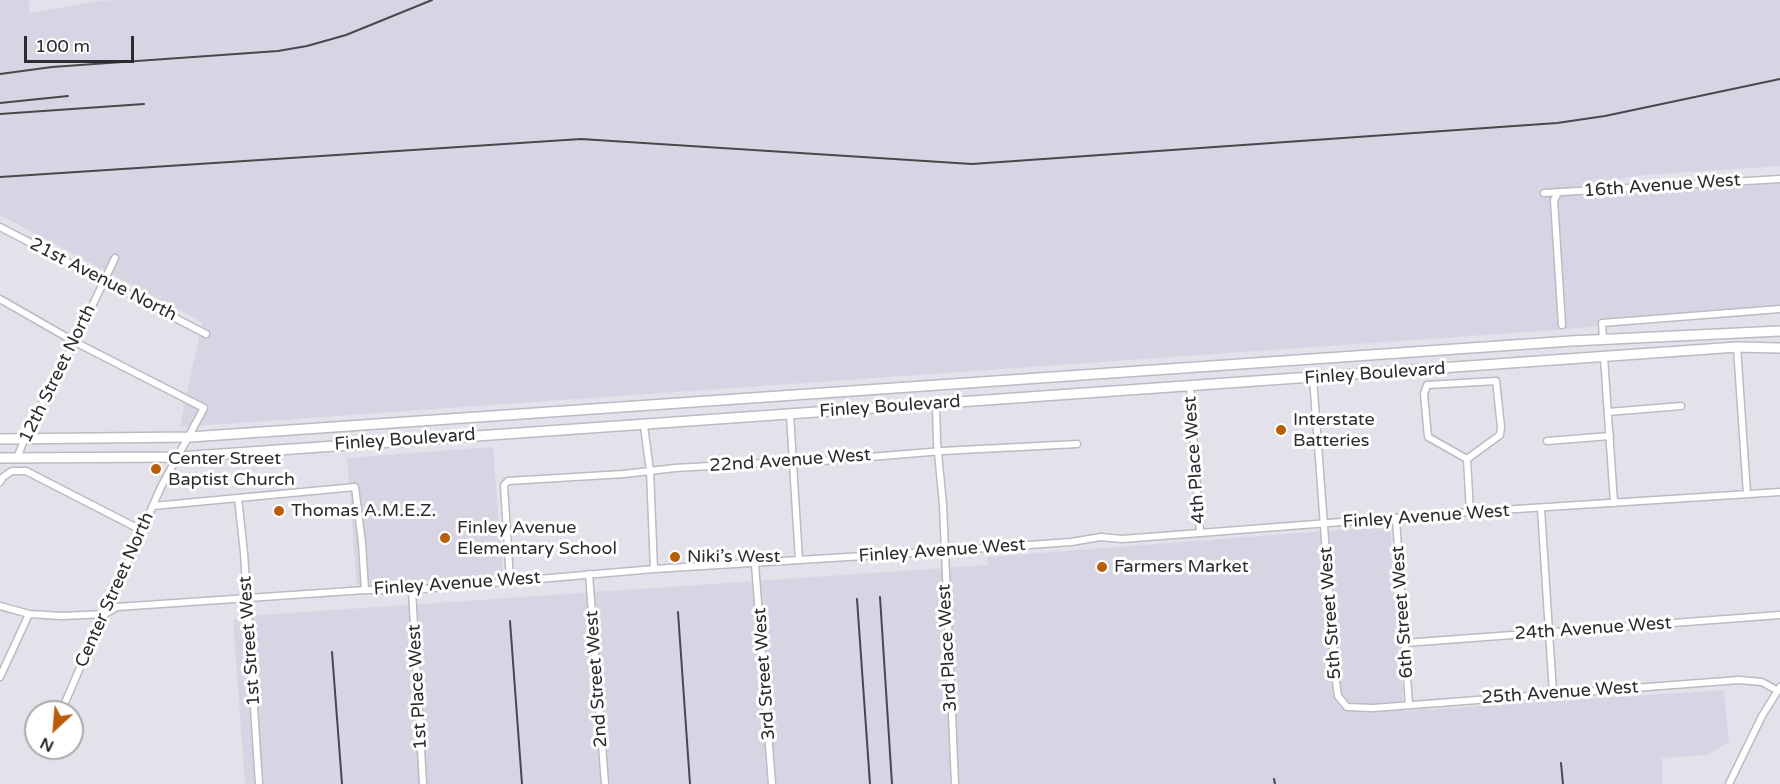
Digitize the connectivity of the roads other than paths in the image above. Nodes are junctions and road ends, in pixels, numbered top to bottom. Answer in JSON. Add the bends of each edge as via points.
{"nodes":[{"id":1,"x":1780,"y":179,"type":"edge"},
{"id":2,"x":1544,"y":193,"type":"dead end"},
{"id":3,"x":1558,"y":193,"type":"junction"},
{"id":4,"x":0,"y":227,"type":"edge"},
{"id":5,"x":115,"y":258,"type":"dead end"},
{"id":6,"x":104,"y":281,"type":"junction"},
{"id":7,"x":0,"y":299,"type":"edge"},
{"id":8,"x":1780,"y":309,"type":"edge"},
{"id":9,"x":1562,"y":325,"type":"dead end"},
{"id":10,"x":1780,"y":330,"type":"edge"},
{"id":11,"x":1735,"y":333,"type":"junction"},
{"id":12,"x":206,"y":334,"type":"dead end"},
{"id":13,"x":1603,"y":339,"type":"junction"},
{"id":14,"x":75,"y":342,"type":"junction"},
{"id":15,"x":1737,"y":348,"type":"junction"},
{"id":16,"x":1780,"y":348,"type":"edge"},
{"id":17,"x":1604,"y":357,"type":"junction"},
{"id":18,"x":1313,"y":359,"type":"junction"},
{"id":19,"x":1187,"y":368,"type":"junction"},
{"id":20,"x":1082,"y":375,"type":"junction"},
{"id":21,"x":1313,"y":378,"type":"junction"},
{"id":22,"x":934,"y":385,"type":"junction"},
{"id":23,"x":1190,"y":387,"type":"junction"},
{"id":24,"x":1088,"y":393,"type":"junction"},
{"id":25,"x":789,"y":395,"type":"junction"},
{"id":26,"x":936,"y":404,"type":"junction"},
{"id":27,"x":643,"y":406,"type":"junction"},
{"id":28,"x":1681,"y":406,"type":"dead end"},
{"id":29,"x":1608,"y":412,"type":"junction"},
{"id":30,"x":790,"y":415,"type":"junction"},
{"id":31,"x":351,"y":426,"type":"junction"},
{"id":32,"x":644,"y":426,"type":"junction"},
{"id":33,"x":1610,"y":436,"type":"junction"},
{"id":34,"x":190,"y":437,"type":"junction"},
{"id":35,"x":25,"y":438,"type":"junction"},
{"id":36,"x":0,"y":439,"type":"edge"},
{"id":37,"x":1547,"y":441,"type":"dead end"},
{"id":38,"x":353,"y":443,"type":"junction"},
{"id":39,"x":1077,"y":444,"type":"dead end"},
{"id":40,"x":938,"y":452,"type":"junction"},
{"id":41,"x":179,"y":457,"type":"junction"},
{"id":42,"x":0,"y":458,"type":"edge"},
{"id":43,"x":17,"y":458,"type":"junction"},
{"id":44,"x":1467,"y":459,"type":"junction"},
{"id":45,"x":793,"y":463,"type":"junction"},
{"id":46,"x":650,"y":471,"type":"junction"},
{"id":47,"x":1,"y":480,"type":"edge"},
{"id":48,"x":1780,"y":492,"type":"edge"},
{"id":49,"x":1747,"y":494,"type":"junction"},
{"id":50,"x":238,"y":498,"type":"junction"},
{"id":51,"x":1614,"y":503,"type":"junction"},
{"id":52,"x":153,"y":506,"type":"junction"},
{"id":53,"x":1541,"y":508,"type":"junction"},
{"id":54,"x":1470,"y":512,"type":"junction"},
{"id":55,"x":1396,"y":519,"type":"junction"},
{"id":56,"x":1324,"y":524,"type":"junction"},
{"id":57,"x":141,"y":530,"type":"junction"},
{"id":58,"x":1200,"y":533,"type":"junction"},
{"id":59,"x":944,"y":551,"type":"junction"},
{"id":60,"x":799,"y":560,"type":"junction"},
{"id":61,"x":755,"y":564,"type":"junction"},
{"id":62,"x":654,"y":569,"type":"junction"},
{"id":63,"x":589,"y":574,"type":"junction"},
{"id":64,"x":510,"y":580,"type":"junction"},
{"id":65,"x":364,"y":590,"type":"junction"},
{"id":66,"x":412,"y":590,"type":"junction"},
{"id":67,"x":247,"y":598,"type":"junction"},
{"id":68,"x":0,"y":606,"type":"edge"},
{"id":69,"x":29,"y":614,"type":"junction"},
{"id":70,"x":105,"y":614,"type":"junction"},
{"id":71,"x":1780,"y":615,"type":"edge"},
{"id":72,"x":1550,"y":632,"type":"junction"},
{"id":73,"x":1405,"y":643,"type":"junction"},
{"id":74,"x":0,"y":677,"type":"edge"},
{"id":75,"x":1779,"y":689,"type":"edge"},
{"id":76,"x":1553,"y":693,"type":"junction"},
{"id":77,"x":67,"y":700,"type":"edge"},
{"id":78,"x":1342,"y":703,"type":"joint"},
{"id":79,"x":1409,"y":705,"type":"junction"},
{"id":80,"x":260,"y":784,"type":"edge"},
{"id":81,"x":423,"y":784,"type":"edge"},
{"id":82,"x":605,"y":784,"type":"edge"},
{"id":83,"x":772,"y":784,"type":"edge"},
{"id":84,"x":955,"y":784,"type":"edge"},
{"id":85,"x":1729,"y":784,"type":"edge"}],
"edges":[{"from":1,"to":3,"type":"street","name":"16th Avenue West"},
{"from":2,"to":3,"type":"street","name":"16th Avenue West"},
{"from":3,"to":9,"type":"street","via":[[1554,200]]},
{"from":4,"to":6,"type":"street","name":"21st Avenue North"},
{"from":5,"to":6,"type":"street","name":"12th Street North"},
{"from":6,"to":12,"type":"street","name":"21st Avenue North"},
{"from":6,"to":14,"type":"street","name":"12th Street North"},
{"from":7,"to":14,"type":"street"},
{"from":8,"to":13,"type":"street","via":[[1602,323]]},
{"from":10,"to":11,"type":"main road","name":"Finley Boulevard"},
{"from":11,"to":13,"type":"main road","name":"Finley Boulevard"},
{"from":11,"to":15,"type":"main road"},
{"from":13,"to":17,"type":"main road"},
{"from":13,"to":18,"type":"main road","name":"Finley Boulevard"},
{"from":14,"to":34,"type":"street","via":[[204,408]]},
{"from":14,"to":35,"type":"street","name":"12th Street North"},
{"from":15,"to":16,"type":"main road","name":"Finley Boulevard"},
{"from":15,"to":17,"type":"main road","name":"Finley Boulevard"},
{"from":15,"to":49,"type":"street"},
{"from":17,"to":21,"type":"main road","name":"Finley Boulevard"},
{"from":17,"to":29,"type":"street"},
{"from":18,"to":19,"type":"main road","name":"Finley Boulevard"},
{"from":18,"to":21,"type":"main road"},
{"from":19,"to":20,"type":"main road","name":"Finley Boulevard"},
{"from":19,"to":23,"type":"main road"},
{"from":20,"to":22,"type":"main road","name":"Finley Boulevard"},
{"from":20,"to":24,"type":"main road"},
{"from":21,"to":23,"type":"main road","name":"Finley Boulevard"},
{"from":21,"to":56,"type":"street","name":"5th Street West"},
{"from":22,"to":25,"type":"main road","name":"Finley Boulevard"},
{"from":22,"to":26,"type":"main road"},
{"from":23,"to":24,"type":"main road","name":"Finley Boulevard"},
{"from":23,"to":58,"type":"street","name":"4th Place West"},
{"from":24,"to":26,"type":"main road","name":"Finley Boulevard"},
{"from":25,"to":27,"type":"main road","name":"Finley Boulevard"},
{"from":25,"to":30,"type":"main road"},
{"from":26,"to":30,"type":"main road","name":"Finley Boulevard"},
{"from":26,"to":40,"type":"street","name":"3rd Place West"},
{"from":27,"to":31,"type":"main road","name":"Finley Boulevard"},
{"from":27,"to":32,"type":"main road"},
{"from":28,"to":29,"type":"street"},
{"from":29,"to":33,"type":"street"},
{"from":30,"to":32,"type":"main road","name":"Finley Boulevard"},
{"from":30,"to":45,"type":"street"},
{"from":31,"to":34,"type":"main road","name":"Finley Boulevard"},
{"from":31,"to":38,"type":"main road"},
{"from":32,"to":38,"type":"main road","name":"Finley Boulevard"},
{"from":32,"to":46,"type":"street"},
{"from":33,"to":37,"type":"street"},
{"from":33,"to":51,"type":"street"},
{"from":34,"to":35,"type":"main road","name":"Finley Boulevard"},
{"from":34,"to":41,"type":"street","name":"Center Street North"},
{"from":35,"to":36,"type":"main road","name":"Finley Boulevard"},
{"from":35,"to":43,"type":"street","name":"12th Street North"},
{"from":38,"to":41,"type":"main road","name":"Finley Boulevard"},
{"from":39,"to":40,"type":"street","name":"22nd Avenue West"},
{"from":40,"to":45,"type":"street","name":"22nd Avenue West"},
{"from":40,"to":59,"type":"street","name":"3rd Place West"},
{"from":41,"to":43,"type":"main road","name":"Finley Boulevard"},
{"from":41,"to":52,"type":"street","name":"Center Street North"},
{"from":42,"to":43,"type":"main road","name":"Finley Boulevard"},
{"from":44,"to":44,"type":"street","via":[[1428,437],[1424,394],[1427,385],[1494,380],[1497,385],[1501,427],[1498,437]]},
{"from":44,"to":54,"type":"street"},
{"from":45,"to":46,"type":"street","name":"22nd Avenue West"},
{"from":45,"to":60,"type":"street"},
{"from":46,"to":62,"type":"street"},
{"from":46,"to":64,"type":"street","name":"22nd Avenue West","via":[[508,481],[504,485]]},
{"from":47,"to":57,"type":"street","via":[[12,471],[26,471]]},
{"from":48,"to":49,"type":"street","name":"Finley Avenue West"},
{"from":49,"to":51,"type":"street","name":"Finley Avenue West"},
{"from":50,"to":52,"type":"street"},
{"from":50,"to":65,"type":"street","via":[[355,487]]},
{"from":50,"to":67,"type":"street","name":"1st Street West"},
{"from":51,"to":53,"type":"street","name":"Finley Avenue West"},
{"from":52,"to":57,"type":"street","name":"Center Street North"},
{"from":53,"to":54,"type":"street","name":"Finley Avenue West"},
{"from":53,"to":72,"type":"street"},
{"from":54,"to":55,"type":"street","name":"Finley Avenue West"},
{"from":55,"to":56,"type":"street","name":"Finley Avenue West"},
{"from":55,"to":73,"type":"street","name":"6th Street West"},
{"from":56,"to":58,"type":"street","name":"Finley Avenue West"},
{"from":56,"to":78,"type":"street","name":"5th Street West","via":[[1335,674]]},
{"from":57,"to":70,"type":"street","name":"Center Street North"},
{"from":58,"to":59,"type":"street","name":"Finley Avenue West"},
{"from":59,"to":60,"type":"street","name":"Finley Avenue West"},
{"from":59,"to":84,"type":"street","name":"3rd Place West"},
{"from":60,"to":61,"type":"street","name":"Finley Avenue West"},
{"from":61,"to":62,"type":"street","name":"Finley Avenue West"},
{"from":61,"to":83,"type":"street","name":"3rd Street West"},
{"from":62,"to":63,"type":"street","name":"Finley Avenue West"},
{"from":63,"to":64,"type":"street","name":"Finley Avenue West"},
{"from":63,"to":82,"type":"street","name":"2nd Street West"},
{"from":64,"to":66,"type":"street","name":"Finley Avenue West"},
{"from":65,"to":66,"type":"street","name":"Finley Avenue West"},
{"from":65,"to":67,"type":"street","name":"Finley Avenue West"},
{"from":66,"to":81,"type":"street","name":"1st Place West"},
{"from":67,"to":70,"type":"street","name":"Finley Avenue West","via":[[117,607]]},
{"from":67,"to":80,"type":"street","name":"1st Street West"},
{"from":68,"to":69,"type":"street","name":"Finley Avenue West"},
{"from":69,"to":70,"type":"street","name":"Finley Avenue West"},
{"from":69,"to":74,"type":"street"},
{"from":70,"to":77,"type":"street","name":"Center Street North"},
{"from":71,"to":72,"type":"street","name":"24th Avenue West"},
{"from":72,"to":73,"type":"street","name":"24th Avenue West"},
{"from":72,"to":76,"type":"street"},
{"from":73,"to":79,"type":"street","name":"6th Street West"},
{"from":75,"to":76,"type":"street","name":"25th Avenue West","via":[[1762,682],[1739,680]]},
{"from":75,"to":85,"type":"street"},
{"from":76,"to":79,"type":"street","name":"25th Avenue West"},
{"from":78,"to":79,"type":"street","name":"25th Avenue West","via":[[1350,709]]}]}
